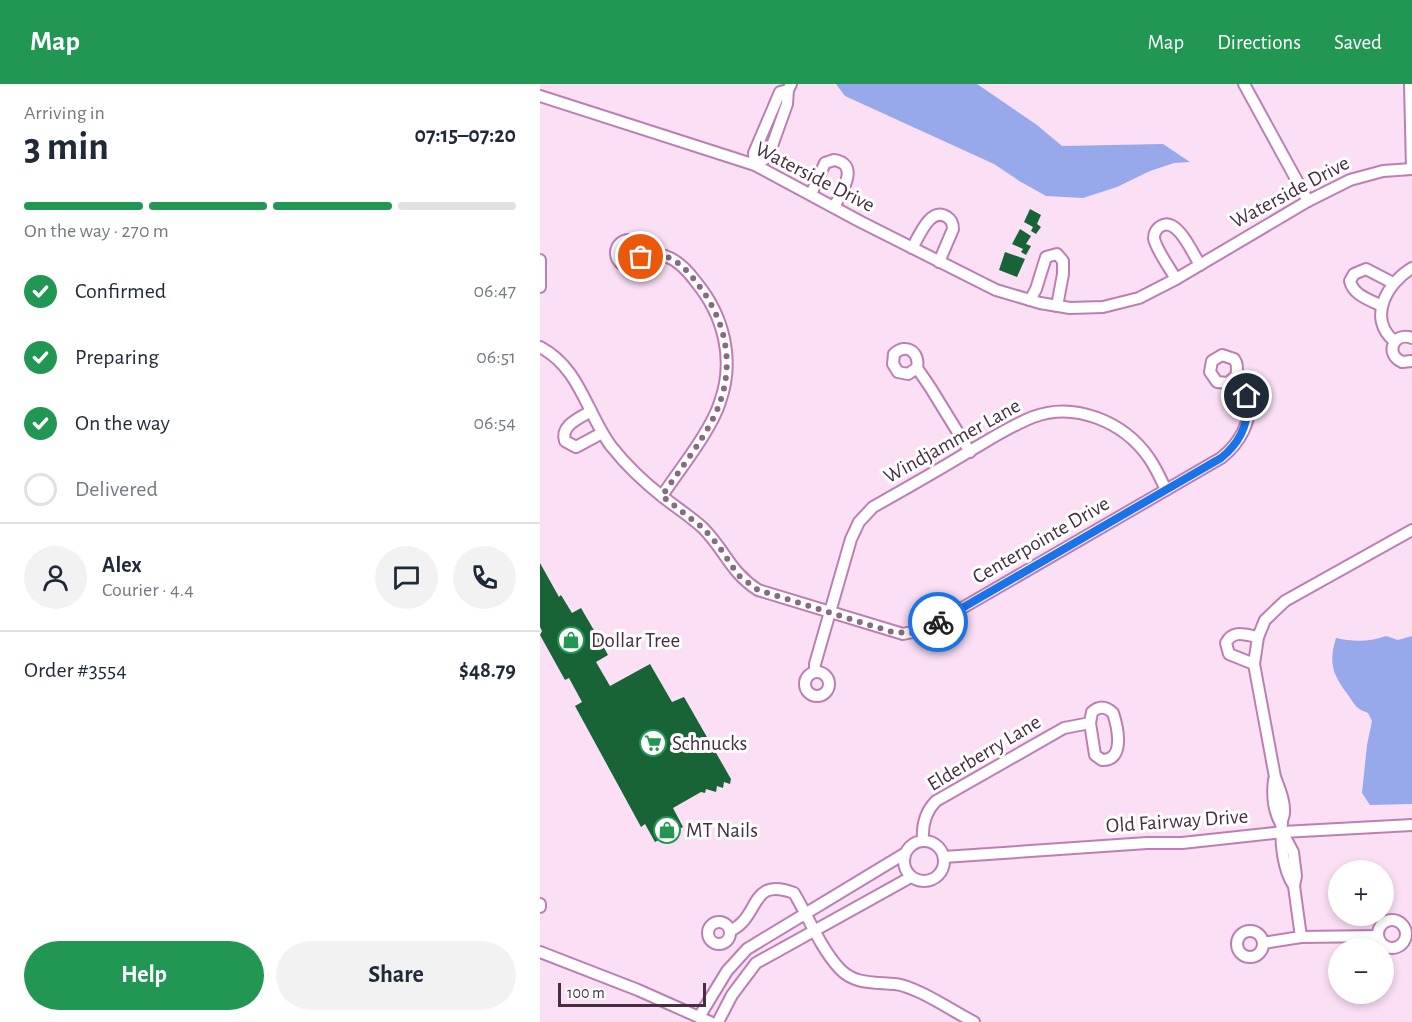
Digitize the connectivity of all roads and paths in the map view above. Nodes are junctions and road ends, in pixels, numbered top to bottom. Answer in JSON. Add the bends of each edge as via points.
{"nodes":[{"id":1,"x":1244,"y":84,"type":"edge"},
{"id":2,"x":1410,"y":86,"type":"edge"},
{"id":3,"x":789,"y":87,"type":"edge"},
{"id":4,"x":541,"y":99,"type":"edge"},
{"id":5,"x":755,"y":165,"type":"junction"},
{"id":6,"x":1412,"y":169,"type":"edge"},
{"id":7,"x":811,"y":194,"type":"junction"},
{"id":8,"x":1308,"y":201,"type":"junction"},
{"id":9,"x":834,"y":207,"type":"junction"},
{"id":10,"x":912,"y":248,"type":"junction"},
{"id":11,"x":642,"y":252,"type":"dead end"},
{"id":12,"x":540,"y":260,"type":"edge"},
{"id":13,"x":939,"y":262,"type":"junction"},
{"id":14,"x":1200,"y":265,"type":"junction"},
{"id":15,"x":1412,"y":268,"type":"edge"},
{"id":16,"x":1176,"y":279,"type":"junction"},
{"id":17,"x":1393,"y":284,"type":"junction"},
{"id":18,"x":540,"y":287,"type":"edge"},
{"id":19,"x":1029,"y":300,"type":"junction"},
{"id":20,"x":1057,"y":306,"type":"junction"},
{"id":21,"x":1382,"y":306,"type":"junction"},
{"id":22,"x":1412,"y":338,"type":"edge"},
{"id":23,"x":1394,"y":341,"type":"junction"},
{"id":24,"x":540,"y":347,"type":"edge"},
{"id":25,"x":1412,"y":361,"type":"edge"},
{"id":26,"x":917,"y":368,"type":"dead end"},
{"id":27,"x":1237,"y":375,"type":"dead end"},
{"id":28,"x":591,"y":411,"type":"junction"},
{"id":29,"x":602,"y":434,"type":"junction"},
{"id":30,"x":970,"y":452,"type":"junction"},
{"id":31,"x":1166,"y":490,"type":"junction"},
{"id":32,"x":662,"y":496,"type":"junction"},
{"id":33,"x":1412,"y":530,"type":"edge"},
{"id":34,"x":830,"y":611,"type":"junction"},
{"id":35,"x":1258,"y":637,"type":"junction"},
{"id":36,"x":1254,"y":664,"type":"junction"},
{"id":37,"x":815,"y":672,"type":"dead end"},
{"id":38,"x":1090,"y":723,"type":"junction"},
{"id":39,"x":1412,"y":825,"type":"edge"},
{"id":40,"x":1282,"y":828,"type":"junction"},
{"id":41,"x":923,"y":840,"type":"junction"},
{"id":42,"x":904,"y":854,"type":"junction"},
{"id":43,"x":944,"y":857,"type":"junction"},
{"id":44,"x":911,"y":877,"type":"junction"},
{"id":45,"x":806,"y":913,"type":"junction"},
{"id":46,"x":814,"y":929,"type":"junction"},
{"id":47,"x":730,"y":931,"type":"dead end"},
{"id":48,"x":1378,"y":936,"type":"dead end"},
{"id":49,"x":1301,"y":937,"type":"junction"},
{"id":50,"x":1263,"y":943,"type":"dead end"},
{"id":51,"x":540,"y":952,"type":"edge"},
{"id":52,"x":699,"y":1017,"type":"junction"},
{"id":53,"x":710,"y":1022,"type":"edge"},
{"id":54,"x":718,"y":1022,"type":"edge"},
{"id":55,"x":974,"y":1022,"type":"edge"}],
"edges":[{"from":1,"to":8,"type":"street"},
{"from":2,"to":6,"type":"street"},
{"from":3,"to":5,"type":"street","via":[[788,104],[768,157]]},
{"from":4,"to":5,"type":"street","name":"Waterside Drive"},
{"from":5,"to":7,"type":"street","name":"Waterside Drive"},
{"from":6,"to":8,"type":"street","name":"Waterside Drive","via":[[1366,174]]},
{"from":7,"to":9,"type":"street","name":"Waterside Drive"},
{"from":7,"to":9,"type":"street","via":[[825,163],[843,162],[848,176]]},
{"from":8,"to":14,"type":"street","name":"Waterside Drive"},
{"from":9,"to":10,"type":"street","name":"Waterside Drive"},
{"from":10,"to":13,"type":"street","name":"Waterside Drive"},
{"from":10,"to":13,"type":"street","via":[[930,218],[948,218],[953,229]]},
{"from":11,"to":32,"type":"street","via":[[665,256],[693,277],[719,317],[726,345],[726,377],[720,404]]},
{"from":12,"to":18,"type":"street"},
{"from":13,"to":19,"type":"street","name":"Waterside Drive","via":[[996,290]]},
{"from":14,"to":16,"type":"street","name":"Waterside Drive"},
{"from":14,"to":16,"type":"street","via":[[1176,227],[1160,226],[1155,242]]},
{"from":15,"to":17,"type":"street"},
{"from":16,"to":20,"type":"street","name":"Waterside Drive","via":[[1139,298],[1103,307]]},
{"from":17,"to":21,"type":"street"},
{"from":17,"to":21,"type":"street","via":[[1366,269],[1354,274],[1350,281],[1356,292]]},
{"from":19,"to":20,"type":"street","name":"Waterside Drive"},
{"from":19,"to":20,"type":"street","via":[[1047,256],[1057,254],[1063,261],[1064,273]]},
{"from":21,"to":23,"type":"street","via":[[1384,329]]},
{"from":22,"to":23,"type":"street","via":[[1403,336]]},
{"from":23,"to":25,"type":"street","via":[[1394,356],[1402,362]]},
{"from":24,"to":28,"type":"street","name":"Centerpointe Drive","via":[[572,374]]},
{"from":26,"to":30,"type":"street"},
{"from":27,"to":31,"type":"street","name":"Centerpointe Drive","via":[[1249,409],[1238,441],[1221,458]]},
{"from":28,"to":29,"type":"street","name":"Centerpointe Drive"},
{"from":28,"to":29,"type":"street","via":[[566,428],[565,441],[576,447]]},
{"from":29,"to":32,"type":"street","name":"Centerpointe Drive"},
{"from":30,"to":31,"type":"street","name":"Windjammer Lane","via":[[1034,416],[1080,412],[1102,419],[1128,436],[1149,457]]},
{"from":30,"to":34,"type":"street","name":"Windjammer Lane","via":[[873,507],[851,539]]},
{"from":31,"to":34,"type":"street","name":"Centerpointe Drive","via":[[927,629],[892,632]]},
{"from":32,"to":34,"type":"street","name":"Centerpointe Drive","via":[[703,528],[748,584]]},
{"from":33,"to":35,"type":"street","via":[[1285,601],[1265,620]]},
{"from":34,"to":37,"type":"street","name":"Windjammer Lane"},
{"from":35,"to":36,"type":"street"},
{"from":35,"to":36,"type":"street","via":[[1235,634],[1226,642],[1229,654]]},
{"from":36,"to":40,"type":"street","via":[[1281,793]]},
{"from":38,"to":38,"type":"street","name":"Elderberry Lane","via":[[1095,755],[1102,760],[1112,759],[1118,746],[1113,713],[1099,708],[1092,712]]},
{"from":38,"to":41,"type":"street","name":"Elderberry Lane","via":[[1064,728],[943,796],[927,813]]},
{"from":39,"to":40,"type":"street","name":"Old Fairway Drive"},
{"from":40,"to":43,"type":"street","name":"Old Fairway Drive","via":[[1182,843]]},
{"from":40,"to":49,"type":"street","via":[[1293,852]]},
{"from":41,"to":42,"type":"street","via":[[913,843]]},
{"from":41,"to":43,"type":"street","via":[[937,844]]},
{"from":42,"to":44,"type":"street"},
{"from":42,"to":45,"type":"street"},
{"from":43,"to":44,"type":"street","via":[[943,869],[933,879]]},
{"from":44,"to":46,"type":"street"},
{"from":45,"to":46,"type":"street"},
{"from":45,"to":47,"type":"street","via":[[794,893],[775,888],[761,894],[747,919]]},
{"from":45,"to":52,"type":"street","via":[[747,949],[727,971]]},
{"from":46,"to":54,"type":"street","via":[[756,963],[732,994]]},
{"from":46,"to":55,"type":"street","via":[[839,969],[850,977],[906,987]]},
{"from":48,"to":49,"type":"street"},
{"from":49,"to":50,"type":"street"},
{"from":51,"to":52,"type":"street"},
{"from":52,"to":53,"type":"street"}]}
